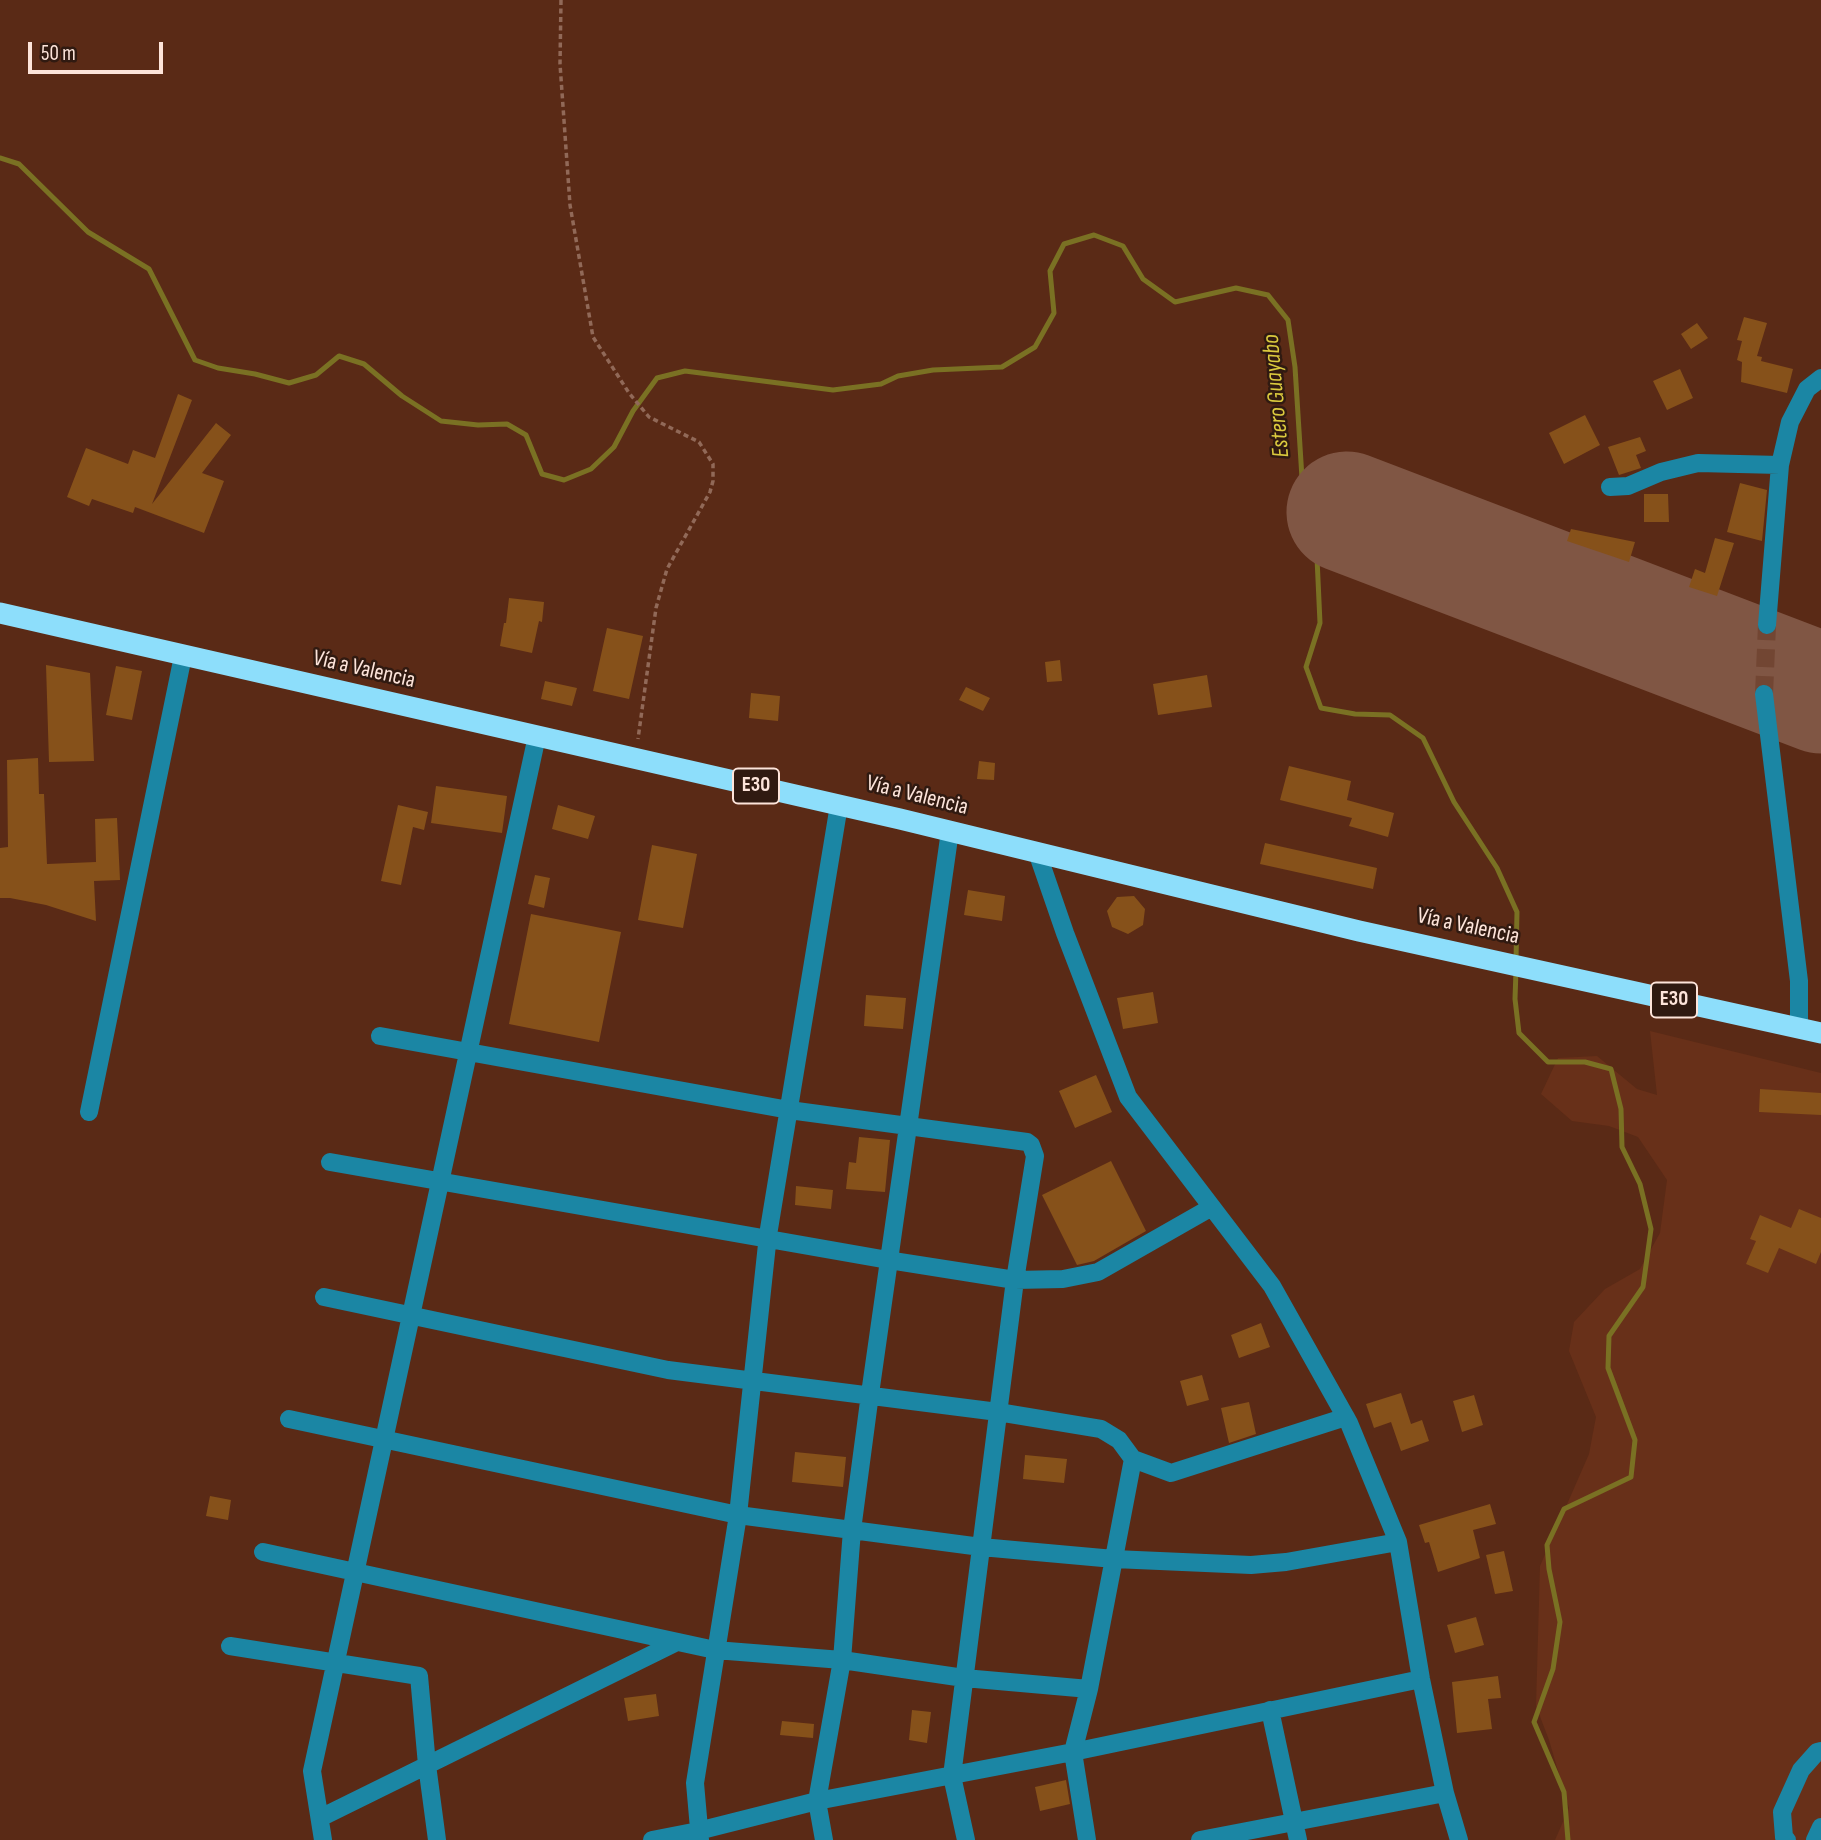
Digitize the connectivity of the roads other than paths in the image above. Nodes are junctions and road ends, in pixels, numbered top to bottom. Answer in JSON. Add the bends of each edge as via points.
{"nodes":[{"id":1,"x":1821,"y":378,"type":"edge"},
{"id":2,"x":1780,"y":465,"type":"junction"},
{"id":3,"x":1609,"y":487,"type":"dead end"},
{"id":4,"x":0,"y":613,"type":"edge"},
{"id":5,"x":1767,"y":625,"type":"tunnel mouth"},
{"id":6,"x":183,"y":656,"type":"junction"},
{"id":7,"x":1764,"y":694,"type":"tunnel mouth"},
{"id":8,"x":537,"y":736,"type":"junction"},
{"id":9,"x":839,"y":805,"type":"junction"},
{"id":10,"x":950,"y":831,"type":"junction"},
{"id":11,"x":1037,"y":852,"type":"junction"},
{"id":12,"x":1798,"y":1028,"type":"junction"},
{"id":13,"x":1821,"y":1033,"type":"edge"},
{"id":14,"x":380,"y":1036,"type":"dead end"},
{"id":15,"x":469,"y":1052,"type":"junction"},
{"id":16,"x":789,"y":1110,"type":"junction"},
{"id":17,"x":89,"y":1112,"type":"dead end"},
{"id":18,"x":907,"y":1126,"type":"junction"},
{"id":19,"x":330,"y":1163,"type":"dead end"},
{"id":20,"x":441,"y":1182,"type":"junction"},
{"id":21,"x":1212,"y":1207,"type":"junction"},
{"id":22,"x":768,"y":1240,"type":"junction"},
{"id":23,"x":888,"y":1261,"type":"junction"},
{"id":24,"x":1015,"y":1280,"type":"junction"},
{"id":25,"x":324,"y":1297,"type":"dead end"},
{"id":26,"x":411,"y":1315,"type":"junction"},
{"id":27,"x":753,"y":1381,"type":"junction"},
{"id":28,"x":870,"y":1394,"type":"junction"},
{"id":29,"x":998,"y":1412,"type":"junction"},
{"id":30,"x":1346,"y":1417,"type":"junction"},
{"id":31,"x":289,"y":1419,"type":"dead end"},
{"id":32,"x":384,"y":1440,"type":"junction"},
{"id":33,"x":1133,"y":1459,"type":"junction"},
{"id":34,"x":738,"y":1515,"type":"junction"},
{"id":35,"x":852,"y":1530,"type":"junction"},
{"id":36,"x":1398,"y":1542,"type":"junction"},
{"id":37,"x":981,"y":1547,"type":"junction"},
{"id":38,"x":263,"y":1552,"type":"dead end"},
{"id":39,"x":1114,"y":1559,"type":"junction"},
{"id":40,"x":356,"y":1572,"type":"junction"},
{"id":41,"x":677,"y":1642,"type":"junction"},
{"id":42,"x":230,"y":1646,"type":"dead end"},
{"id":43,"x":715,"y":1650,"type":"junction"},
{"id":44,"x":842,"y":1660,"type":"junction"},
{"id":45,"x":336,"y":1663,"type":"junction"},
{"id":46,"x":964,"y":1678,"type":"junction"},
{"id":47,"x":1421,"y":1679,"type":"junction"},
{"id":48,"x":1089,"y":1689,"type":"junction"},
{"id":49,"x":1270,"y":1710,"type":"junction"},
{"id":50,"x":1821,"y":1751,"type":"edge"},
{"id":51,"x":1073,"y":1752,"type":"junction"},
{"id":52,"x":427,"y":1765,"type":"junction"},
{"id":53,"x":952,"y":1776,"type":"junction"},
{"id":54,"x":1445,"y":1793,"type":"junction"},
{"id":55,"x":817,"y":1801,"type":"junction"},
{"id":56,"x":320,"y":1818,"type":"junction"},
{"id":57,"x":1295,"y":1822,"type":"junction"},
{"id":58,"x":1821,"y":1827,"type":"edge"},
{"id":59,"x":699,"y":1836,"type":"edge"},
{"id":60,"x":323,"y":1840,"type":"edge"},
{"id":61,"x":437,"y":1840,"type":"edge"},
{"id":62,"x":652,"y":1840,"type":"edge"},
{"id":63,"x":824,"y":1840,"type":"edge"},
{"id":64,"x":966,"y":1840,"type":"edge"},
{"id":65,"x":1087,"y":1840,"type":"edge"},
{"id":66,"x":1200,"y":1840,"type":"edge"},
{"id":67,"x":1298,"y":1840,"type":"edge"},
{"id":68,"x":1459,"y":1840,"type":"edge"},
{"id":69,"x":1787,"y":1840,"type":"edge"},
{"id":70,"x":1815,"y":1840,"type":"edge"}],
"edges":[{"from":1,"to":2,"type":"street","via":[[1807,389],[1790,422]]},
{"from":2,"to":3,"type":"street","via":[[1698,463],[1628,486]]},
{"from":2,"to":5,"type":"street"},
{"from":4,"to":6,"type":"highway","name":"Vía a Valencia","number":"E30"},
{"from":6,"to":8,"type":"highway","name":"Vía a Valencia","number":"E30"},
{"from":6,"to":17,"type":"street"},
{"from":7,"to":12,"type":"street","via":[[1799,981]]},
{"from":8,"to":9,"type":"highway","name":"Vía a Valencia","number":"E30"},
{"from":8,"to":15,"type":"street"},
{"from":9,"to":10,"type":"highway","name":"Vía a Valencia","number":"E30"},
{"from":9,"to":16,"type":"street"},
{"from":10,"to":11,"type":"highway","name":"Vía a Valencia","number":"E30"},
{"from":10,"to":18,"type":"street"},
{"from":11,"to":12,"type":"highway","name":"Vía a Valencia","number":"E30","via":[[1359,931]]},
{"from":11,"to":21,"type":"street","via":[[1128,1097]]},
{"from":12,"to":13,"type":"highway","name":"Vía a Valencia","number":"E30"},
{"from":14,"to":15,"type":"street"},
{"from":15,"to":16,"type":"street"},
{"from":15,"to":20,"type":"street"},
{"from":16,"to":18,"type":"street"},
{"from":16,"to":22,"type":"street"},
{"from":18,"to":23,"type":"street"},
{"from":18,"to":24,"type":"street","via":[[1031,1145],[1034,1161]]},
{"from":19,"to":20,"type":"street"},
{"from":20,"to":22,"type":"street"},
{"from":20,"to":26,"type":"street"},
{"from":21,"to":24,"type":"street","via":[[1098,1272],[1063,1279]]},
{"from":21,"to":30,"type":"street","via":[[1272,1286]]},
{"from":22,"to":23,"type":"street"},
{"from":22,"to":27,"type":"street"},
{"from":23,"to":24,"type":"street"},
{"from":23,"to":28,"type":"street"},
{"from":24,"to":29,"type":"street"},
{"from":25,"to":26,"type":"street"},
{"from":26,"to":27,"type":"street","via":[[668,1370]]},
{"from":26,"to":32,"type":"street"},
{"from":27,"to":28,"type":"street"},
{"from":27,"to":34,"type":"street"},
{"from":28,"to":29,"type":"street"},
{"from":28,"to":35,"type":"street"},
{"from":29,"to":33,"type":"street","via":[[1101,1429],[1119,1440]]},
{"from":29,"to":37,"type":"street"},
{"from":30,"to":33,"type":"street","via":[[1171,1473]]},
{"from":30,"to":36,"type":"street"},
{"from":31,"to":32,"type":"street"},
{"from":32,"to":34,"type":"street"},
{"from":32,"to":40,"type":"street"},
{"from":33,"to":39,"type":"street"},
{"from":34,"to":35,"type":"street"},
{"from":34,"to":43,"type":"street"},
{"from":35,"to":37,"type":"street"},
{"from":35,"to":44,"type":"street"},
{"from":36,"to":39,"type":"street","via":[[1262,1564]]},
{"from":36,"to":47,"type":"street"},
{"from":37,"to":39,"type":"street"},
{"from":37,"to":46,"type":"street"},
{"from":38,"to":40,"type":"street"},
{"from":39,"to":48,"type":"street"},
{"from":40,"to":41,"type":"street"},
{"from":40,"to":45,"type":"street"},
{"from":41,"to":43,"type":"street"},
{"from":41,"to":52,"type":"street"},
{"from":42,"to":45,"type":"street"},
{"from":43,"to":44,"type":"street"},
{"from":43,"to":59,"type":"street","via":[[695,1783]]},
{"from":44,"to":46,"type":"street"},
{"from":44,"to":55,"type":"street"},
{"from":45,"to":52,"type":"street","via":[[419,1676]]},
{"from":45,"to":56,"type":"street","via":[[312,1771]]},
{"from":46,"to":48,"type":"street"},
{"from":46,"to":53,"type":"street"},
{"from":47,"to":49,"type":"street"},
{"from":47,"to":54,"type":"street"},
{"from":48,"to":51,"type":"street"},
{"from":49,"to":51,"type":"street"},
{"from":49,"to":57,"type":"street"},
{"from":50,"to":69,"type":"street","via":[[1801,1770],[1782,1812]]},
{"from":51,"to":53,"type":"street"},
{"from":51,"to":65,"type":"street"},
{"from":52,"to":56,"type":"street"},
{"from":52,"to":61,"type":"street"},
{"from":53,"to":55,"type":"street"},
{"from":53,"to":64,"type":"street"},
{"from":54,"to":57,"type":"street"},
{"from":54,"to":68,"type":"street"},
{"from":55,"to":59,"type":"street"},
{"from":55,"to":63,"type":"street"},
{"from":56,"to":60,"type":"street"},
{"from":57,"to":66,"type":"street"},
{"from":57,"to":67,"type":"street"},
{"from":58,"to":70,"type":"street"},
{"from":59,"to":62,"type":"street"}]}
